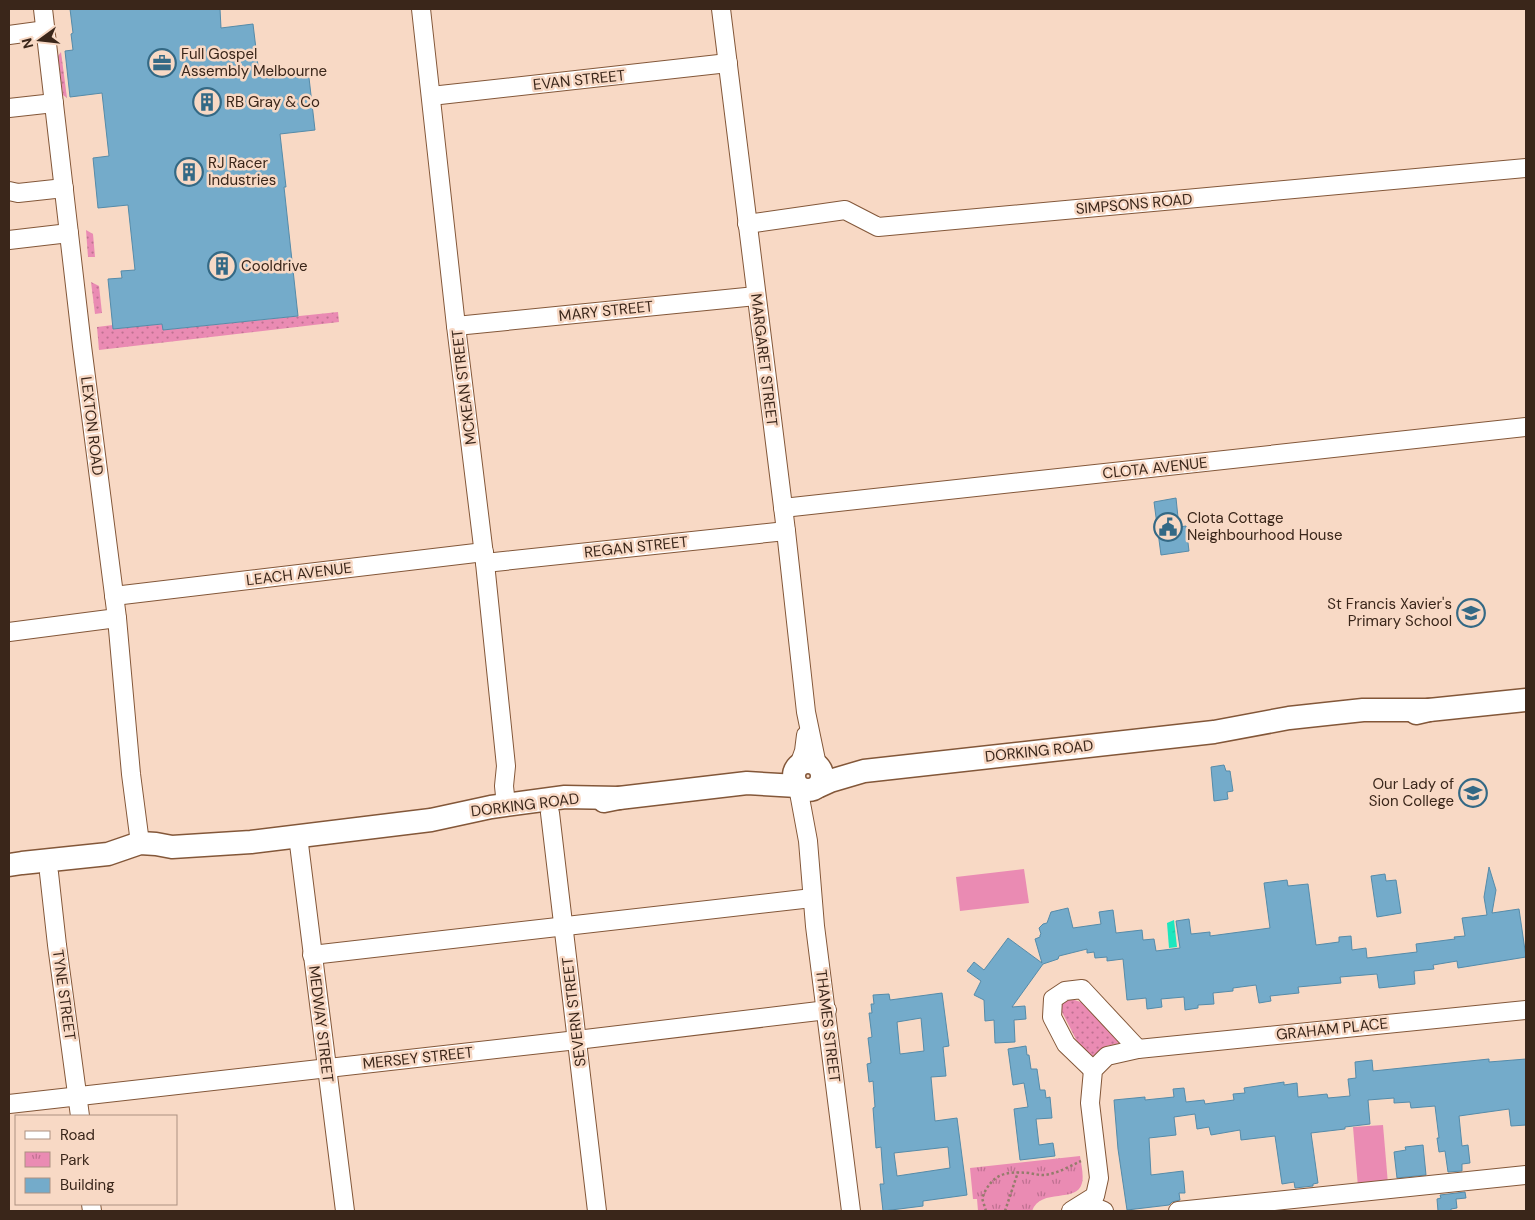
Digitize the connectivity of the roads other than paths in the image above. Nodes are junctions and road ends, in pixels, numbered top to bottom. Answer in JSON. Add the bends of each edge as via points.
{"nodes":[{"id":1,"x":43,"y":9,"type":"edge"},
{"id":2,"x":421,"y":9,"type":"edge"},
{"id":3,"x":721,"y":9,"type":"edge"},
{"id":4,"x":46,"y":30,"type":"junction"},
{"id":5,"x":9,"y":35,"type":"edge"},
{"id":6,"x":728,"y":63,"type":"junction"},
{"id":7,"x":431,"y":96,"type":"junction"},
{"id":8,"x":54,"y":103,"type":"junction"},
{"id":9,"x":9,"y":108,"type":"edge"},
{"id":10,"x":1526,"y":168,"type":"edge"},
{"id":11,"x":64,"y":188,"type":"junction"},
{"id":12,"x":9,"y":191,"type":"edge"},
{"id":13,"x":747,"y":224,"type":"junction"},
{"id":14,"x":69,"y":233,"type":"junction"},
{"id":15,"x":9,"y":240,"type":"edge"},
{"id":16,"x":756,"y":296,"type":"junction"},
{"id":17,"x":456,"y":326,"type":"junction"},
{"id":18,"x":1526,"y":427,"type":"edge"},
{"id":19,"x":783,"y":508,"type":"junction"},
{"id":20,"x":786,"y":531,"type":"junction"},
{"id":21,"x":484,"y":557,"type":"junction"},
{"id":22,"x":114,"y":596,"type":"junction"},
{"id":23,"x":116,"y":618,"type":"junction"},
{"id":24,"x":9,"y":632,"type":"edge"},
{"id":25,"x":1526,"y":700,"type":"edge"},
{"id":26,"x":808,"y":776,"type":"junction"},
{"id":27,"x":619,"y":798,"type":"junction"},
{"id":28,"x":511,"y":804,"type":"junction"},
{"id":29,"x":550,"y":813,"type":"junction"},
{"id":30,"x":431,"y":820,"type":"junction"},
{"id":31,"x":298,"y":836,"type":"junction"},
{"id":32,"x":251,"y":842,"type":"junction"},
{"id":33,"x":140,"y":843,"type":"junction"},
{"id":34,"x":9,"y":865,"type":"edge"},
{"id":35,"x":49,"y":873,"type":"junction"},
{"id":36,"x":9,"y":876,"type":"edge"},
{"id":37,"x":812,"y":898,"type":"junction"},
{"id":38,"x":564,"y":926,"type":"junction"},
{"id":39,"x":312,"y":955,"type":"junction"},
{"id":40,"x":827,"y":1010,"type":"junction"},
{"id":41,"x":1526,"y":1010,"type":"edge"},
{"id":42,"x":577,"y":1040,"type":"junction"},
{"id":43,"x":1138,"y":1049,"type":"junction"},
{"id":44,"x":327,"y":1067,"type":"junction"},
{"id":45,"x":1093,"y":1070,"type":"junction"},
{"id":46,"x":78,"y":1096,"type":"junction"},
{"id":47,"x":9,"y":1104,"type":"edge"},
{"id":48,"x":80,"y":1115,"type":"edge"},
{"id":49,"x":1526,"y":1175,"type":"edge"},
{"id":50,"x":1078,"y":1207,"type":"edge"},
{"id":51,"x":345,"y":1211,"type":"edge"},
{"id":52,"x":598,"y":1211,"type":"edge"},
{"id":53,"x":851,"y":1211,"type":"edge"},
{"id":54,"x":1104,"y":1211,"type":"edge"},
{"id":55,"x":1178,"y":1211,"type":"edge"}],
"edges":[{"from":1,"to":4,"type":"street","name":"LEXTON ROAD"},
{"from":2,"to":7,"type":"street","name":"MCKEAN STREET"},
{"from":3,"to":6,"type":"street","name":"MARGARET STREET"},
{"from":4,"to":5,"type":"street"},
{"from":4,"to":8,"type":"street","name":"LEXTON ROAD"},
{"from":6,"to":7,"type":"street","name":"EVAN STREET"},
{"from":6,"to":13,"type":"street","name":"MARGARET STREET"},
{"from":7,"to":17,"type":"street","name":"MCKEAN STREET"},
{"from":8,"to":9,"type":"street"},
{"from":8,"to":11,"type":"street","name":"LEXTON ROAD"},
{"from":10,"to":13,"type":"street","name":"SIMPSONS ROAD","via":[[878,228],[845,210]]},
{"from":11,"to":12,"type":"street"},
{"from":11,"to":14,"type":"street","name":"LEXTON ROAD"},
{"from":13,"to":16,"type":"street","name":"MARGARET STREET"},
{"from":14,"to":15,"type":"street"},
{"from":14,"to":22,"type":"street","name":"LEXTON ROAD"},
{"from":16,"to":17,"type":"street","name":"MARY STREET"},
{"from":16,"to":19,"type":"street","name":"MARGARET STREET"},
{"from":17,"to":21,"type":"street","name":"MCKEAN STREET"},
{"from":18,"to":19,"type":"street","name":"CLOTA AVENUE"},
{"from":19,"to":20,"type":"street","name":"MARGARET STREET"},
{"from":20,"to":21,"type":"street","name":"REGAN STREET"},
{"from":20,"to":26,"type":"street","name":"MARGARET STREET","via":[[806,712],[803,755]]},
{"from":21,"to":22,"type":"street","name":"LEACH AVENUE"},
{"from":21,"to":28,"type":"street","name":"MCKEAN STREET","via":[[506,766],[504,786]]},
{"from":22,"to":23,"type":"street","name":"LEXTON ROAD"},
{"from":23,"to":24,"type":"street"},
{"from":23,"to":33,"type":"street","name":"LEXTON ROAD"},
{"from":25,"to":26,"type":"main road","name":"DORKING ROAD","via":[[1429,710],[1363,710],[1309,723],[1289,718],[1214,732],[864,770],[835,779]]},
{"from":26,"to":27,"type":"main road","name":"DORKING ROAD","via":[[782,773],[747,783]]},
{"from":26,"to":37,"type":"street","name":"THAMES STREET","via":[[813,796],[808,841]]},
{"from":27,"to":28,"type":"main road","name":"DORKING ROAD","via":[[565,797]]},
{"from":27,"to":29,"type":"main road","name":"DORKING ROAD"},
{"from":28,"to":30,"type":"main road","name":"DORKING ROAD"},
{"from":29,"to":30,"type":"main road","name":"DORKING ROAD","via":[[485,820]]},
{"from":29,"to":38,"type":"street","name":"SEVERN STREET"},
{"from":30,"to":31,"type":"main road","name":"DORKING ROAD"},
{"from":31,"to":32,"type":"main road","name":"DORKING ROAD"},
{"from":31,"to":39,"type":"street","name":"MEDWAY STREET"},
{"from":32,"to":33,"type":"main road","name":"DORKING ROAD","via":[[172,847]]},
{"from":32,"to":35,"type":"main road","name":"DORKING ROAD","via":[[181,858],[140,857],[113,866]]},
{"from":33,"to":34,"type":"main road","name":"DORKING ROAD","via":[[108,854]]},
{"from":35,"to":36,"type":"main road","name":"DORKING ROAD"},
{"from":35,"to":46,"type":"street","name":"TYNE STREET"},
{"from":37,"to":38,"type":"street"},
{"from":37,"to":40,"type":"street","name":"THAMES STREET"},
{"from":38,"to":39,"type":"street"},
{"from":38,"to":42,"type":"street","name":"SEVERN STREET"},
{"from":39,"to":44,"type":"street","name":"MEDWAY STREET"},
{"from":40,"to":42,"type":"street","name":"MERSEY STREET"},
{"from":40,"to":53,"type":"street","name":"THAMES STREET"},
{"from":41,"to":43,"type":"street","name":"GRAHAM PLACE"},
{"from":42,"to":44,"type":"street","name":"MERSEY STREET"},
{"from":42,"to":52,"type":"street","name":"SEVERN STREET"},
{"from":43,"to":45,"type":"street","name":"GRAHAM PLACE","via":[[1107,1056]]},
{"from":43,"to":45,"type":"street","via":[[1082,989],[1065,991],[1053,999],[1052,1017],[1066,1044]]},
{"from":44,"to":46,"type":"street","name":"MERSEY STREET"},
{"from":44,"to":51,"type":"street","name":"MEDWAY STREET"},
{"from":45,"to":50,"type":"street","via":[[1090,1103],[1099,1178],[1095,1196]]},
{"from":46,"to":47,"type":"street","name":"MERSEY STREET"},
{"from":46,"to":48,"type":"street","name":"TYNE STREET"},
{"from":49,"to":55,"type":"street"},
{"from":50,"to":54,"type":"street"}]}
